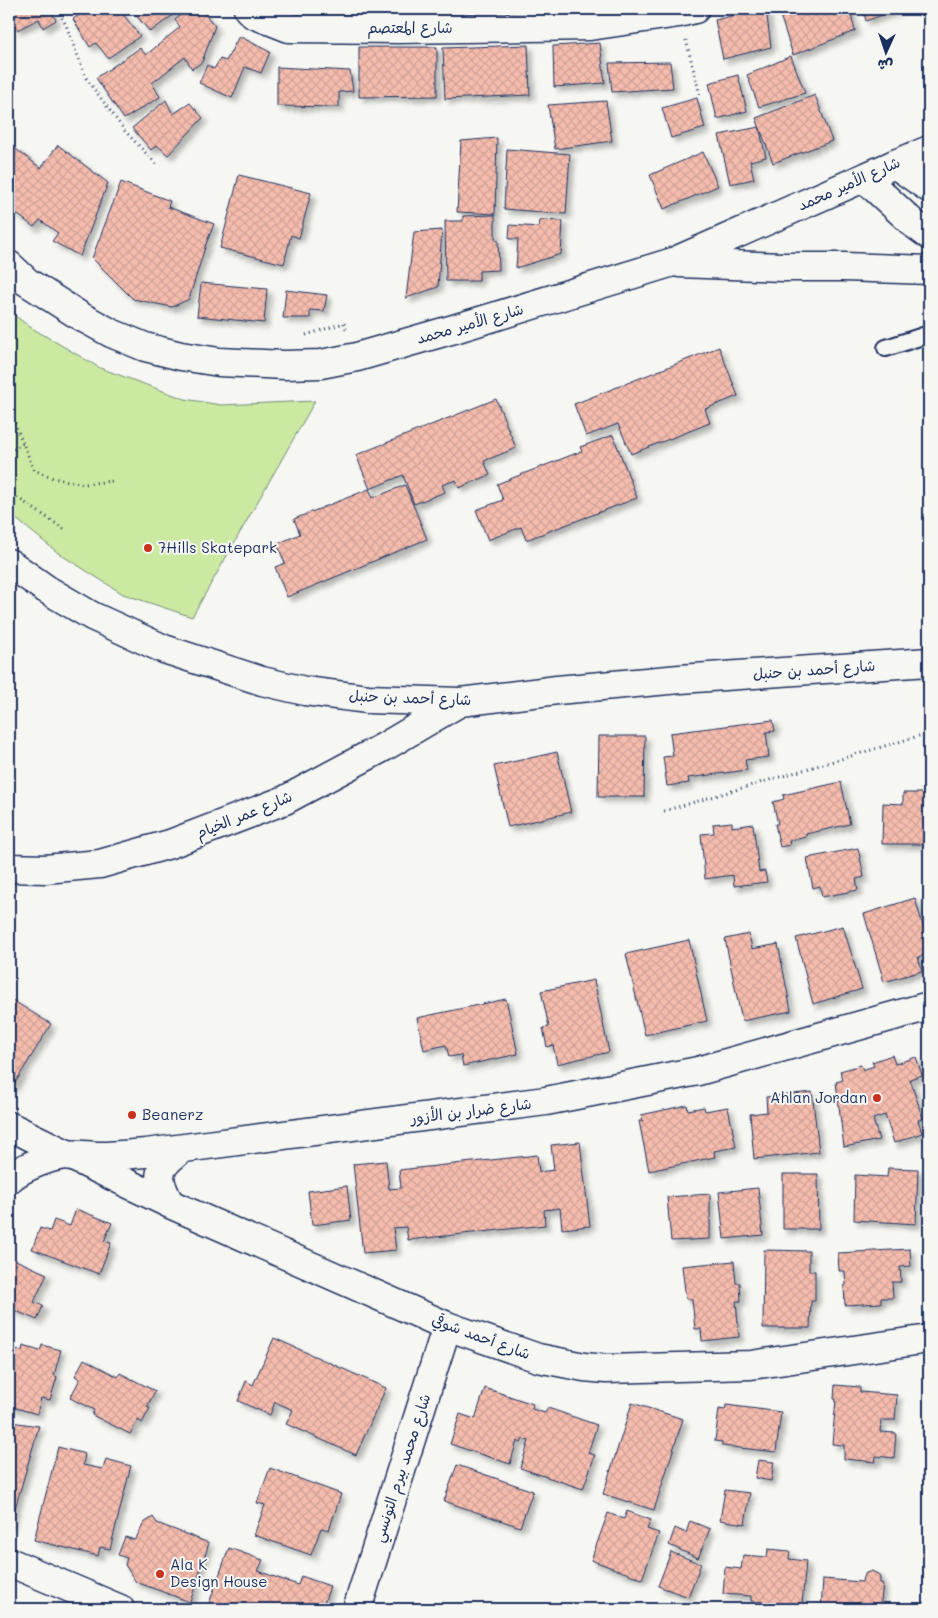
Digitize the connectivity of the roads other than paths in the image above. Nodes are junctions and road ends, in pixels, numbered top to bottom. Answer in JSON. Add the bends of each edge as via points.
{"nodes":[{"id":1,"x":248,"y":9,"type":"edge"},
{"id":2,"x":687,"y":11,"type":"edge"},
{"id":3,"x":929,"y":150,"type":"edge"},
{"id":4,"x":895,"y":164,"type":"junction"},
{"id":5,"x":864,"y":178,"type":"junction"},
{"id":6,"x":929,"y":188,"type":"edge"},
{"id":7,"x":929,"y":235,"type":"edge"},
{"id":8,"x":673,"y":262,"type":"junction"},
{"id":9,"x":9,"y":265,"type":"edge"},
{"id":10,"x":929,"y":270,"type":"edge"},
{"id":11,"x":929,"y":334,"type":"edge"},
{"id":12,"x":886,"y":348,"type":"dead end"},
{"id":13,"x":9,"y":563,"type":"edge"},
{"id":14,"x":929,"y":662,"type":"edge"},
{"id":15,"x":460,"y":702,"type":"junction"},
{"id":16,"x":9,"y":868,"type":"edge"},
{"id":17,"x":929,"y":1006,"type":"edge"},
{"id":18,"x":9,"y":1126,"type":"edge"},
{"id":19,"x":182,"y":1149,"type":"junction"},
{"id":20,"x":65,"y":1155,"type":"junction"},
{"id":21,"x":9,"y":1180,"type":"edge"},
{"id":22,"x":170,"y":1204,"type":"junction"},
{"id":23,"x":447,"y":1326,"type":"junction"},
{"id":24,"x":929,"y":1339,"type":"edge"},
{"id":25,"x":9,"y":1562,"type":"edge"},
{"id":26,"x":120,"y":1609,"type":"edge"},
{"id":27,"x":356,"y":1609,"type":"edge"}],
"edges":[{"from":1,"to":2,"type":"street","name":"شارع المعتصم","via":[[289,28],[398,29],[590,26]]},
{"from":3,"to":4,"type":"street","name":"شارع الأمير محمد"},
{"from":4,"to":5,"type":"street","name":"شارع الأمير محمد"},
{"from":4,"to":6,"type":"street"},
{"from":5,"to":7,"type":"street"},
{"from":5,"to":8,"type":"street","name":"شارع الأمير محمد"},
{"from":8,"to":9,"type":"street","name":"شارع الأمير محمد","via":[[357,357],[321,364],[285,365],[219,362],[145,346],[80,316],[27,282]]},
{"from":8,"to":10,"type":"street"},
{"from":11,"to":12,"type":"lane"},
{"from":13,"to":15,"type":"street","name":"شارع أحمد بن حنبل","via":[[92,616],[155,645],[262,681],[305,691],[368,699]]},
{"from":14,"to":15,"type":"street","name":"شارع أحمد بن حنبل","via":[[670,680]]},
{"from":15,"to":16,"type":"street","name":"شارع عمر الخيام","via":[[285,800],[170,844],[100,864],[45,869]]},
{"from":17,"to":19,"type":"street","name":"شارع ضرار بن الأزور","via":[[698,1071],[546,1101]]},
{"from":18,"to":20,"type":"street","name":"شارع ضرار بن الأزور"},
{"from":19,"to":20,"type":"street","name":"شارع ضرار بن الأزور","via":[[99,1156]]},
{"from":19,"to":22,"type":"street","via":[[161,1169],[160,1179]]},
{"from":20,"to":21,"type":"street","via":[[33,1165]]},
{"from":20,"to":22,"type":"street","name":"شارع أحمد شوقي"},
{"from":22,"to":23,"type":"street","name":"شارع أحمد شوقي"},
{"from":23,"to":24,"type":"street","name":"شارع أحمد شوقي","via":[[538,1358],[606,1369],[750,1365]]},
{"from":23,"to":27,"type":"street","name":"شارع محمد بيرم التونسي"},
{"from":25,"to":26,"type":"street"}]}
